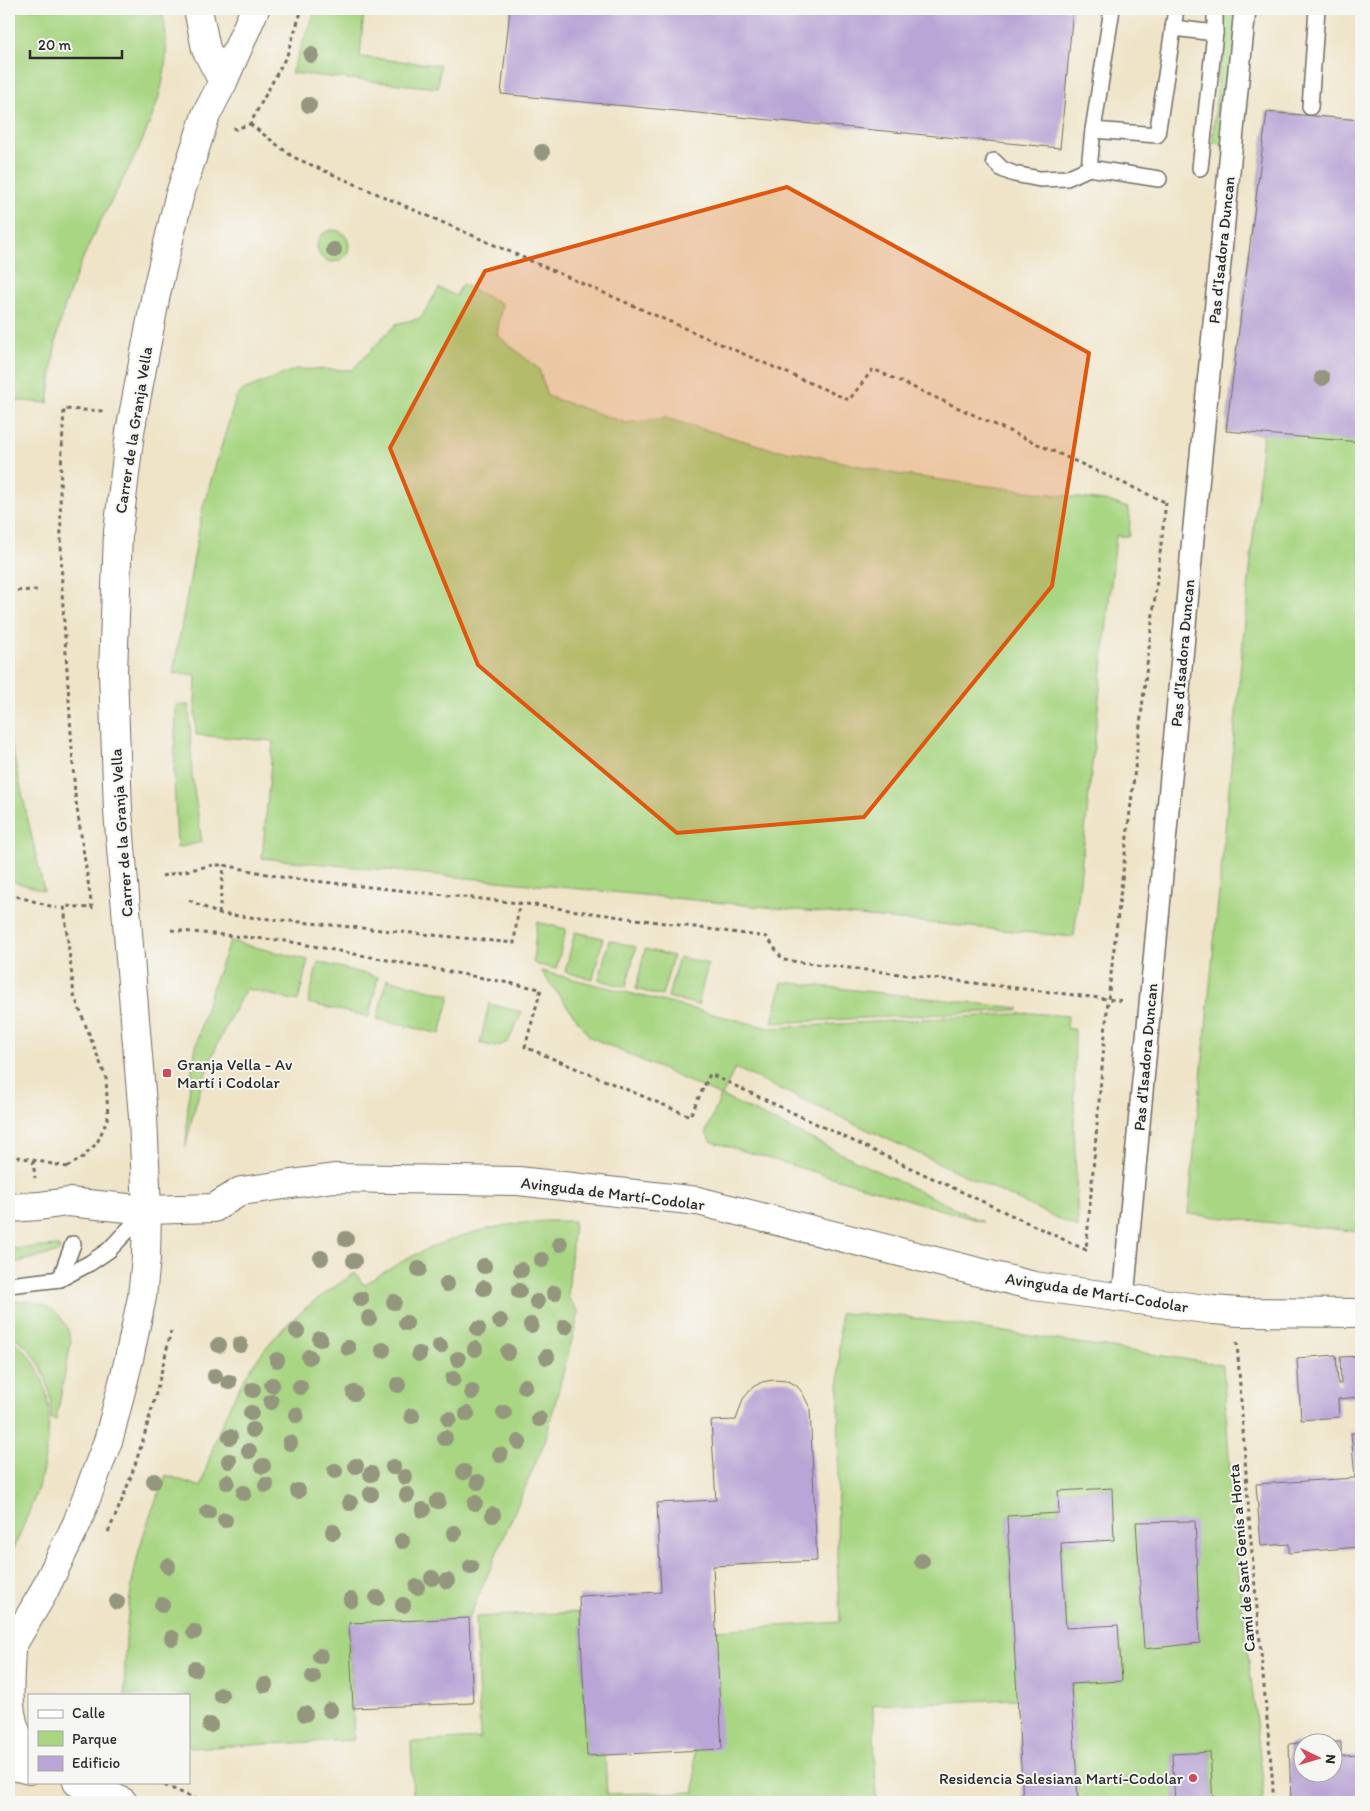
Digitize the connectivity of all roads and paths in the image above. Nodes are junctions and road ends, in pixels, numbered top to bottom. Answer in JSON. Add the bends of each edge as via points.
{"nodes":[{"id":1,"x":198,"y":9,"type":"edge"},
{"id":2,"x":255,"y":9,"type":"edge"},
{"id":3,"x":302,"y":9,"type":"edge"},
{"id":4,"x":1112,"y":9,"type":"edge"},
{"id":5,"x":1176,"y":9,"type":"edge"},
{"id":6,"x":1215,"y":9,"type":"edge"},
{"id":7,"x":1245,"y":9,"type":"edge"},
{"id":8,"x":1317,"y":9,"type":"edge"},
{"id":9,"x":1173,"y":28,"type":"junction"},
{"id":10,"x":1215,"y":33,"type":"junction"},
{"id":11,"x":222,"y":82,"type":"junction"},
{"id":12,"x":1310,"y":107,"type":"dead end"},
{"id":13,"x":1093,"y":130,"type":"junction"},
{"id":14,"x":994,"y":161,"type":"dead end"},
{"id":15,"x":1089,"y":168,"type":"junction"},
{"id":16,"x":1200,"y":168,"type":"dead end"},
{"id":17,"x":1159,"y":178,"type":"dead end"},
{"id":18,"x":1166,"y":502,"type":"junction"},
{"id":19,"x":1195,"y":516,"type":"junction"},
{"id":20,"x":38,"y":590,"type":"dead end"},
{"id":21,"x":9,"y":591,"type":"edge"},
{"id":22,"x":224,"y":866,"type":"junction"},
{"id":23,"x":162,"y":876,"type":"dead end"},
{"id":24,"x":9,"y":894,"type":"edge"},
{"id":25,"x":189,"y":900,"type":"dead end"},
{"id":26,"x":519,"y":902,"type":"junction"},
{"id":27,"x":57,"y":908,"type":"dead end"},
{"id":28,"x":220,"y":914,"type":"junction"},
{"id":29,"x":171,"y":930,"type":"dead end"},
{"id":30,"x":1108,"y":1000,"type":"junction"},
{"id":31,"x":1150,"y":1004,"type":"junction"},
{"id":32,"x":108,"y":1118,"type":"dead end"},
{"id":33,"x":9,"y":1155,"type":"edge"},
{"id":34,"x":33,"y":1160,"type":"junction"},
{"id":35,"x":36,"y":1181,"type":"dead end"},
{"id":36,"x":9,"y":1208,"type":"edge"},
{"id":37,"x":147,"y":1210,"type":"junction"},
{"id":38,"x":73,"y":1244,"type":"dead end"},
{"id":39,"x":60,"y":1278,"type":"junction"},
{"id":40,"x":9,"y":1285,"type":"edge"},
{"id":41,"x":1123,"y":1298,"type":"junction"},
{"id":42,"x":1239,"y":1312,"type":"junction"},
{"id":43,"x":1361,"y":1313,"type":"edge"},
{"id":44,"x":10,"y":1650,"type":"edge"},
{"id":45,"x":28,"y":1751,"type":"edge"},
{"id":46,"x":9,"y":1765,"type":"edge"},
{"id":47,"x":28,"y":1770,"type":"edge"},
{"id":48,"x":84,"y":1784,"type":"edge"},
{"id":49,"x":162,"y":1784,"type":"edge"},
{"id":50,"x":123,"y":1802,"type":"edge"},
{"id":51,"x":203,"y":1802,"type":"edge"},
{"id":52,"x":1272,"y":1802,"type":"edge"}],
"edges":[{"from":1,"to":11,"type":"street","via":[[206,48]]},
{"from":2,"to":11,"type":"street","name":"Carrer de la Granja Vella"},
{"from":3,"to":18,"type":"path","via":[[287,55],[250,124],[293,157],[849,400],[873,369]]},
{"from":4,"to":13,"type":"lane"},
{"from":5,"to":9,"type":"lane"},
{"from":6,"to":10,"type":"lane"},
{"from":7,"to":19,"type":"street","name":"Pas d'Isadora Duncan"},
{"from":8,"to":12,"type":"lane"},
{"from":9,"to":10,"type":"lane"},
{"from":9,"to":13,"type":"lane","via":[[1157,135]]},
{"from":10,"to":16,"type":"lane"},
{"from":11,"to":37,"type":"street","name":"Carrer de la Granja Vella","via":[[206,115],[179,197],[156,294],[130,432],[118,532],[113,672],[118,812],[143,1117]]},
{"from":13,"to":15,"type":"lane"},
{"from":14,"to":15,"type":"lane","via":[[1014,174],[1040,179],[1067,178]]},
{"from":15,"to":17,"type":"lane"},
{"from":18,"to":19,"type":"path"},
{"from":18,"to":30,"type":"path"},
{"from":19,"to":31,"type":"street","name":"Pas d'Isadora Duncan"},
{"from":20,"to":21,"type":"path"},
{"from":22,"to":23,"type":"path","via":[[213,865]]},
{"from":22,"to":26,"type":"path","via":[[286,878]]},
{"from":22,"to":28,"type":"path"},
{"from":24,"to":27,"type":"path"},
{"from":25,"to":28,"type":"path"},
{"from":26,"to":28,"type":"path","via":[[514,943]]},
{"from":26,"to":30,"type":"path","via":[[767,938],[783,960]]},
{"from":29,"to":30,"type":"path","via":[[286,940],[541,989],[525,1047],[690,1116],[710,1074],[1086,1250]]},
{"from":30,"to":31,"type":"path"},
{"from":31,"to":41,"type":"street","name":"Pas d'Isadora Duncan"},
{"from":32,"to":34,"type":"path","via":[[97,1142],[82,1158],[67,1167]]},
{"from":33,"to":34,"type":"path"},
{"from":34,"to":35,"type":"path"},
{"from":36,"to":37,"type":"street","name":"Avinguda de Martí-Codolar","via":[[68,1202]]},
{"from":37,"to":39,"type":"lane","via":[[109,1250]]},
{"from":37,"to":41,"type":"street","name":"Avinguda de Martí-Codolar","via":[[214,1208],[241,1191],[334,1178],[518,1181],[698,1201],[1034,1286]]},
{"from":37,"to":44,"type":"street","name":"Carrer de la Granja Vella","via":[[146,1258],[137,1323],[109,1438],[77,1523],[42,1595]]},
{"from":38,"to":39,"type":"lane"},
{"from":39,"to":40,"type":"lane"},
{"from":41,"to":42,"type":"street","name":"Avinguda de Martí-Codolar"},
{"from":42,"to":43,"type":"street","name":"Avinguda de Martí-Codolar"},
{"from":42,"to":52,"type":"path","name":"Camí de Sant Genís a Horta","via":[[1237,1344]]},
{"from":44,"to":45,"type":"street","via":[[12,1721]]},
{"from":46,"to":47,"type":"street"},
{"from":48,"to":50,"type":"street"},
{"from":49,"to":51,"type":"path"}]}
